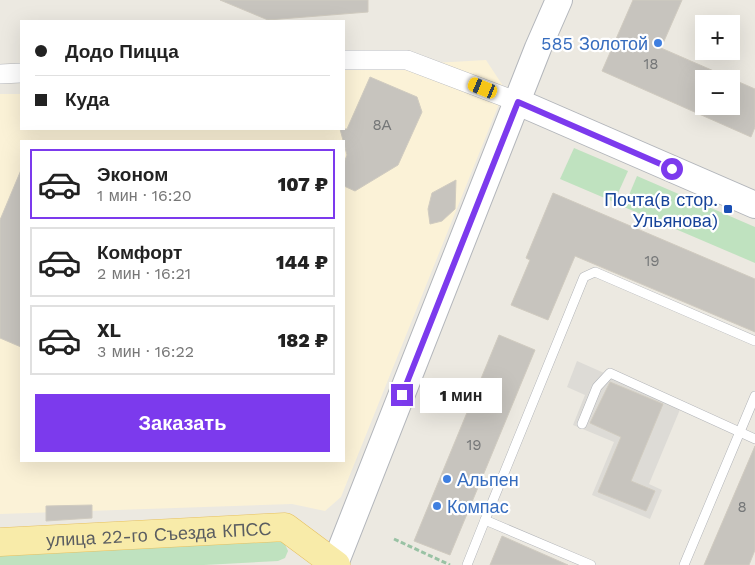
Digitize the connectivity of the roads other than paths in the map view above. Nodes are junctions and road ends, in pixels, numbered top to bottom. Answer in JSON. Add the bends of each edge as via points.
{"nodes":[{"id":1,"x":558,"y":0,"type":"edge"},
{"id":2,"x":345,"y":60,"type":"edge"},
{"id":3,"x":20,"y":73,"type":"edge"},
{"id":4,"x":0,"y":74,"type":"edge"},
{"id":5,"x":518,"y":102,"type":"junction"},
{"id":6,"x":755,"y":205,"type":"edge"},
{"id":7,"x":755,"y":341,"type":"edge"},
{"id":8,"x":755,"y":396,"type":"edge"},
{"id":9,"x":582,"y":424,"type":"dead end"},
{"id":10,"x":740,"y":432,"type":"junction"},
{"id":11,"x":755,"y":439,"type":"edge"},
{"id":12,"x":485,"y":520,"type":"junction"},
{"id":13,"x":0,"y":542,"type":"edge"},
{"id":14,"x":333,"y":565,"type":"edge"},
{"id":15,"x":467,"y":565,"type":"edge"},
{"id":16,"x":591,"y":565,"type":"edge"},
{"id":17,"x":684,"y":565,"type":"edge"}],
"edges":[{"from":1,"to":5,"type":"main road"},
{"from":2,"to":5,"type":"street","via":[[407,60]]},
{"from":3,"to":4,"type":"street"},
{"from":5,"to":6,"type":"main road"},
{"from":5,"to":14,"type":"main road"},
{"from":7,"to":12,"type":"lane","via":[[595,272],[584,277]]},
{"from":8,"to":10,"type":"lane"},
{"from":9,"to":10,"type":"lane","via":[[597,387],[610,373]]},
{"from":10,"to":11,"type":"lane"},
{"from":10,"to":17,"type":"lane"},
{"from":12,"to":15,"type":"lane"},
{"from":12,"to":16,"type":"lane"},
{"from":13,"to":14,"type":"main road","name":"улица 22-го Съезда КПСС","via":[[285,526]]}]}
